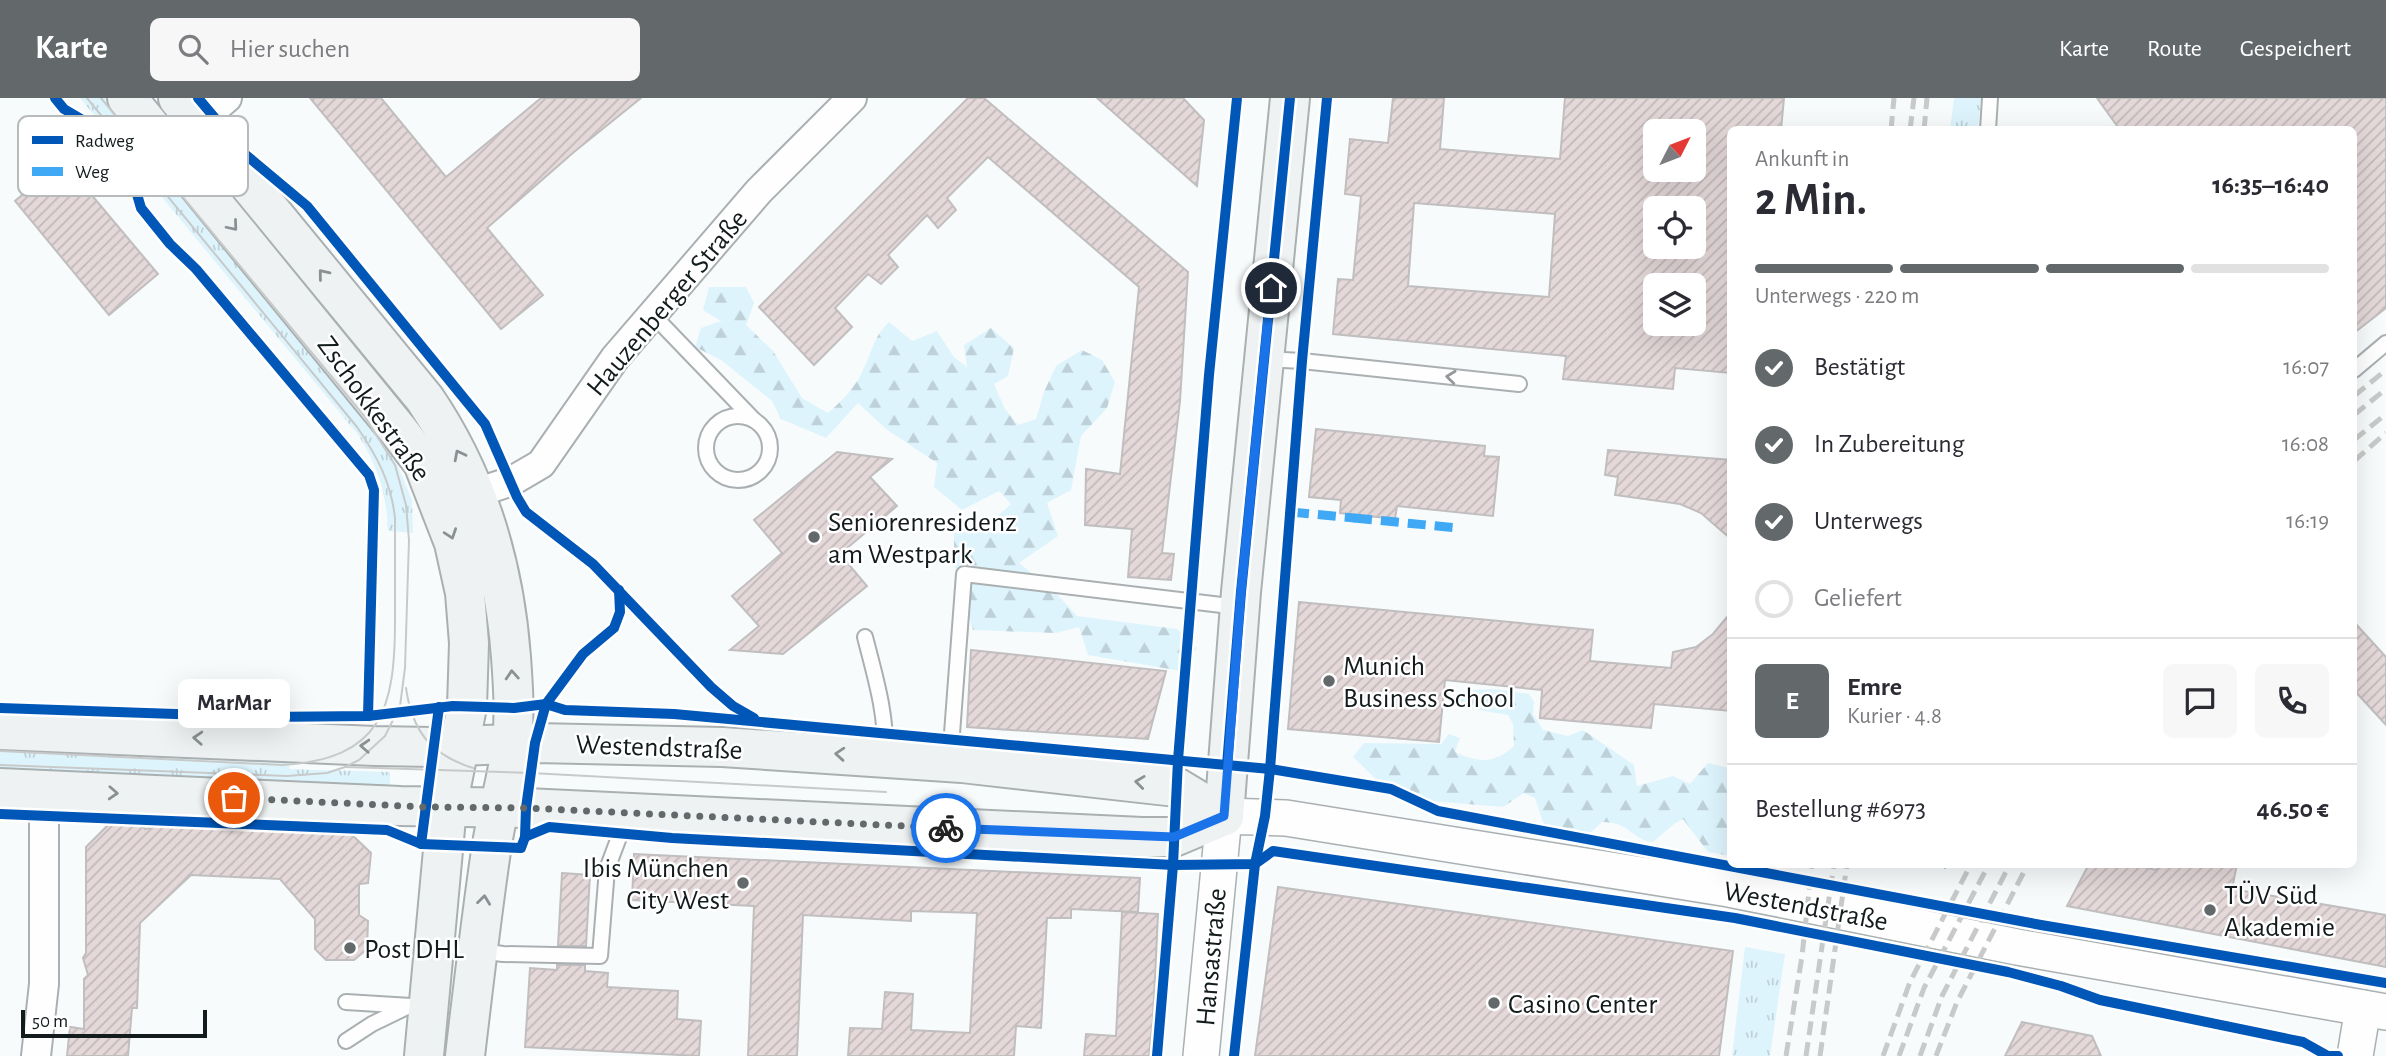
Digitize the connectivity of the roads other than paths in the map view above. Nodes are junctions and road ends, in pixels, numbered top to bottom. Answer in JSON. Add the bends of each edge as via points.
{"nodes":[{"id":1,"x":127,"y":98,"type":"edge"},
{"id":2,"x":227,"y":98,"type":"edge"},
{"id":3,"x":852,"y":98,"type":"edge"},
{"id":4,"x":1290,"y":98,"type":"edge"},
{"id":5,"x":1990,"y":98,"type":"edge"},
{"id":6,"x":188,"y":110,"type":"edge"},
{"id":7,"x":142,"y":116,"type":"edge"},
{"id":8,"x":1988,"y":126,"type":"edge"},
{"id":9,"x":248,"y":183,"type":"edge"},
{"id":10,"x":208,"y":196,"type":"edge"},
{"id":11,"x":652,"y":314,"type":"junction"},
{"id":12,"x":2386,"y":344,"type":"edge"},
{"id":13,"x":1265,"y":359,"type":"junction"},
{"id":14,"x":2357,"y":368,"type":"edge"},
{"id":15,"x":1519,"y":384,"type":"dead end"},
{"id":16,"x":731,"y":396,"type":"junction"},
{"id":17,"x":755,"y":421,"type":"junction"},
{"id":18,"x":716,"y":423,"type":"junction"},
{"id":19,"x":476,"y":493,"type":"junction"},
{"id":20,"x":1240,"y":607,"type":"junction"},
{"id":21,"x":865,"y":637,"type":"dead end"},
{"id":22,"x":0,"y":730,"type":"edge"},
{"id":23,"x":512,"y":743,"type":"junction"},
{"id":24,"x":885,"y":757,"type":"junction"},
{"id":25,"x":950,"y":762,"type":"junction"},
{"id":26,"x":453,"y":777,"type":"junction"},
{"id":27,"x":0,"y":788,"type":"edge"},
{"id":28,"x":44,"y":790,"type":"junction"},
{"id":29,"x":502,"y":796,"type":"junction"},
{"id":30,"x":623,"y":813,"type":"junction"},
{"id":31,"x":1224,"y":816,"type":"junction"},
{"id":32,"x":478,"y":951,"type":"junction"},
{"id":33,"x":346,"y":1002,"type":"dead end"},
{"id":34,"x":419,"y":1007,"type":"junction"},
{"id":35,"x":2374,"y":1010,"type":"edge"},
{"id":36,"x":346,"y":1041,"type":"dead end"},
{"id":37,"x":36,"y":1056,"type":"edge"},
{"id":38,"x":424,"y":1056,"type":"edge"},
{"id":39,"x":465,"y":1056,"type":"edge"},
{"id":40,"x":1201,"y":1056,"type":"edge"},
{"id":41,"x":2355,"y":1056,"type":"edge"}],
"edges":[{"from":1,"to":7,"type":"main road","name":"Zschokkestraße","one_way":true},
{"from":2,"to":6,"type":"street"},
{"from":3,"to":11,"type":"street","name":"Hauzenberger Straße","via":[[759,191]]},
{"from":4,"to":13,"type":"main road"},
{"from":5,"to":8,"type":"lane"},
{"from":19,"to":9,"type":"main road","name":"Zschokkestraße","one_way":true,"via":[[425,399]]},
{"from":10,"to":26,"type":"main road","name":"Zschokkestraße","one_way":true,"via":[[423,463],[454,543],[468,622],[467,707]]},
{"from":11,"to":16,"type":"lane"},
{"from":11,"to":19,"type":"street","name":"Hauzenberger Straße","via":[[615,358],[541,464],[512,481]]},
{"from":12,"to":14,"type":"lane"},
{"from":15,"to":13,"type":"lane","one_way":true},
{"from":13,"to":20,"type":"main road"},
{"from":16,"to":17,"type":"lane"},
{"from":16,"to":18,"type":"lane"},
{"from":17,"to":18,"type":"lane","via":[[736,416]]},
{"from":17,"to":18,"type":"lane","via":[[768,436],[769,456],[757,474],[736,481],[716,472],[705,453],[705,442]]},
{"from":23,"to":19,"type":"main road","name":"Zschokkestraße","one_way":true,"via":[[514,708],[505,597]]},
{"from":20,"to":25,"type":"lane","via":[[964,574]]},
{"from":20,"to":31,"type":"main road"},
{"from":21,"to":24,"type":"lane","via":[[882,706]]},
{"from":26,"to":22,"type":"main road","name":"Westendstraße","one_way":true,"via":[[433,747]]},
{"from":24,"to":23,"type":"main road","name":"Westendstraße","one_way":true,"via":[[722,747]]},
{"from":23,"to":26,"type":"main road","name":"Westendstraße"},
{"from":23,"to":29,"type":"main road","name":"Zschokkestraße"},
{"from":24,"to":25,"type":"main road","name":"Westendstraße"},
{"from":31,"to":25,"type":"main road","name":"Westendstraße","one_way":true,"via":[[1177,787]]},
{"from":28,"to":26,"type":"main road","name":"Westendstraße","one_way":true},
{"from":26,"to":29,"type":"main road","name":"Westendstraße"},
{"from":26,"to":34,"type":"main road","name":"Zschokkestraße"},
{"from":27,"to":28,"type":"main road","name":"Westendstraße"},
{"from":28,"to":37,"type":"street","via":[[44,984]]},
{"from":29,"to":30,"type":"main road","name":"Westendstraße"},
{"from":32,"to":29,"type":"main road","name":"Zschokkestraße","one_way":true},
{"from":30,"to":31,"type":"main road","name":"Westendstraße","via":[[1142,837],[1174,837]]},
{"from":30,"to":32,"type":"lane","via":[[607,869],[600,956]]},
{"from":31,"to":35,"type":"street","name":"Westendstraße","via":[[1286,818],[1729,889],[2017,947]]},
{"from":31,"to":40,"type":"street","name":"Hansastraße"},
{"from":32,"to":39,"type":"main road","name":"Zschokkestraße"},
{"from":33,"to":34,"type":"lane"},
{"from":34,"to":36,"type":"lane","via":[[372,1024]]},
{"from":34,"to":38,"type":"main road","name":"Zschokkestraße"},
{"from":35,"to":41,"type":"street"}]}
